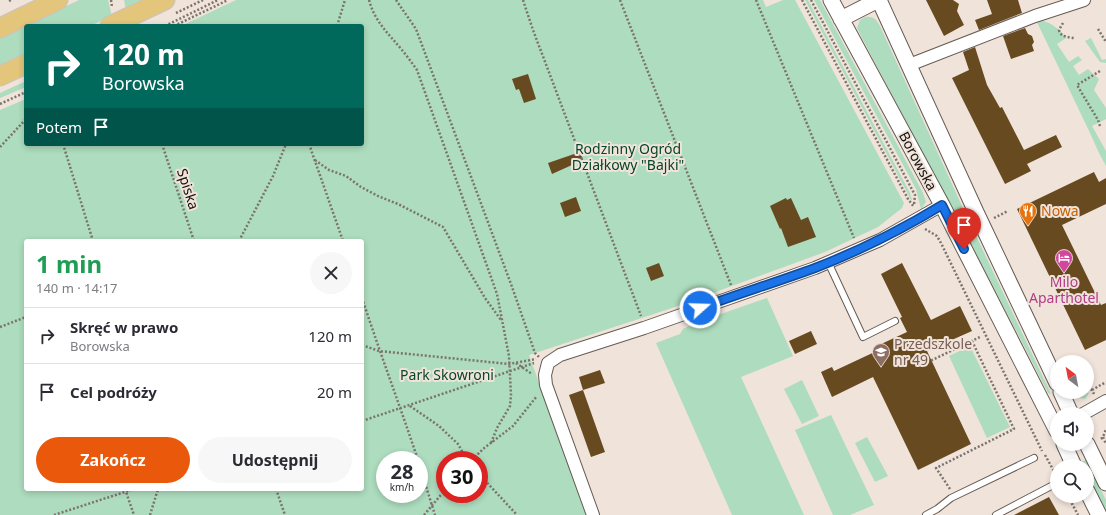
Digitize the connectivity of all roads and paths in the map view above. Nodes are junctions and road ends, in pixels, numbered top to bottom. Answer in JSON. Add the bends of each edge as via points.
{"nodes":[{"id":1,"x":58,"y":0,"type":"edge"},
{"id":2,"x":165,"y":0,"type":"edge"},
{"id":3,"x":218,"y":0,"type":"edge"},
{"id":4,"x":228,"y":0,"type":"edge"},
{"id":5,"x":345,"y":0,"type":"edge"},
{"id":6,"x":370,"y":0,"type":"edge"},
{"id":7,"x":396,"y":0,"type":"edge"},
{"id":8,"x":523,"y":0,"type":"edge"},
{"id":9,"x":620,"y":0,"type":"edge"},
{"id":10,"x":756,"y":0,"type":"edge"},
{"id":11,"x":802,"y":0,"type":"edge"},
{"id":12,"x":811,"y":0,"type":"edge"},
{"id":13,"x":831,"y":0,"type":"edge"},
{"id":14,"x":878,"y":0,"type":"edge"},
{"id":15,"x":1084,"y":0,"type":"edge"},
{"id":16,"x":841,"y":19,"type":"junction"},
{"id":17,"x":1063,"y":23,"type":"dead end"},
{"id":18,"x":114,"y":24,"type":"edge"},
{"id":19,"x":169,"y":24,"type":"edge"},
{"id":20,"x":178,"y":24,"type":"edge"},
{"id":21,"x":338,"y":24,"type":"edge"},
{"id":22,"x":0,"y":28,"type":"edge"},
{"id":23,"x":1098,"y":29,"type":"dead end"},
{"id":24,"x":1074,"y":38,"type":"dead end"},
{"id":25,"x":1106,"y":42,"type":"edge"},
{"id":26,"x":24,"y":65,"type":"edge"},
{"id":27,"x":908,"y":65,"type":"junction"},
{"id":28,"x":1100,"y":71,"type":"dead end"},
{"id":29,"x":0,"y":76,"type":"edge"},
{"id":30,"x":24,"y":93,"type":"edge"},
{"id":31,"x":0,"y":104,"type":"edge"},
{"id":32,"x":24,"y":122,"type":"edge"},
{"id":33,"x":1100,"y":126,"type":"dead end"},
{"id":34,"x":64,"y":146,"type":"edge"},
{"id":35,"x":163,"y":146,"type":"edge"},
{"id":36,"x":285,"y":146,"type":"edge"},
{"id":37,"x":310,"y":146,"type":"edge"},
{"id":38,"x":0,"y":147,"type":"edge"},
{"id":39,"x":315,"y":160,"type":"junction"},
{"id":40,"x":942,"y":205,"type":"junction"},
{"id":41,"x":1008,"y":211,"type":"dead end"},
{"id":42,"x":990,"y":220,"type":"dead end"},
{"id":43,"x":923,"y":227,"type":"dead end"},
{"id":44,"x":855,"y":238,"type":"dead end"},
{"id":45,"x":92,"y":239,"type":"edge"},
{"id":46,"x":193,"y":239,"type":"edge"},
{"id":47,"x":240,"y":239,"type":"edge"},
{"id":48,"x":341,"y":239,"type":"edge"},
{"id":49,"x":828,"y":262,"type":"junction"},
{"id":50,"x":731,"y":287,"type":"dead end"},
{"id":51,"x":364,"y":304,"type":"edge"},
{"id":52,"x":24,"y":318,"type":"edge"},
{"id":53,"x":641,"y":318,"type":"dead end"},
{"id":54,"x":502,"y":321,"type":"junction"},
{"id":55,"x":895,"y":321,"type":"dead end"},
{"id":56,"x":0,"y":327,"type":"edge"},
{"id":57,"x":980,"y":337,"type":"dead end"},
{"id":58,"x":972,"y":341,"type":"junction"},
{"id":59,"x":364,"y":346,"type":"edge"},
{"id":60,"x":380,"y":351,"type":"junction"},
{"id":61,"x":535,"y":353,"type":"dead end"},
{"id":62,"x":920,"y":359,"type":"dead end"},
{"id":63,"x":509,"y":364,"type":"junction"},
{"id":64,"x":1050,"y":368,"type":"edge"},
{"id":65,"x":509,"y":372,"type":"junction"},
{"id":66,"x":1106,"y":382,"type":"edge"},
{"id":67,"x":546,"y":385,"type":"junction"},
{"id":68,"x":1094,"y":389,"type":"edge"},
{"id":69,"x":1106,"y":400,"type":"edge"},
{"id":70,"x":410,"y":406,"type":"junction"},
{"id":71,"x":1094,"y":407,"type":"edge"},
{"id":72,"x":401,"y":409,"type":"junction"},
{"id":73,"x":1050,"y":415,"type":"edge"},
{"id":74,"x":364,"y":420,"type":"edge"},
{"id":75,"x":1106,"y":429,"type":"edge"},
{"id":76,"x":491,"y":443,"type":"junction"},
{"id":77,"x":1106,"y":444,"type":"edge"},
{"id":78,"x":415,"y":451,"type":"edge"},
{"id":79,"x":462,"y":451,"type":"edge"},
{"id":80,"x":482,"y":451,"type":"edge"},
{"id":81,"x":1090,"y":451,"type":"edge"},
{"id":82,"x":1034,"y":458,"type":"dead end"},
{"id":83,"x":1050,"y":465,"type":"edge"},
{"id":84,"x":1106,"y":483,"type":"edge"},
{"id":85,"x":488,"y":484,"type":"edge"},
{"id":86,"x":1050,"y":487,"type":"edge"},
{"id":87,"x":123,"y":491,"type":"edge"},
{"id":88,"x":126,"y":491,"type":"edge"},
{"id":89,"x":157,"y":491,"type":"edge"},
{"id":90,"x":277,"y":491,"type":"edge"},
{"id":91,"x":428,"y":493,"type":"edge"},
{"id":92,"x":953,"y":497,"type":"junction"},
{"id":93,"x":436,"y":501,"type":"edge"},
{"id":94,"x":1072,"y":503,"type":"edge"},
{"id":95,"x":1093,"y":503,"type":"edge"},
{"id":96,"x":432,"y":506,"type":"junction"},
{"id":97,"x":54,"y":515,"type":"edge"},
{"id":98,"x":134,"y":515,"type":"edge"},
{"id":99,"x":150,"y":515,"type":"edge"},
{"id":100,"x":284,"y":515,"type":"edge"},
{"id":101,"x":424,"y":515,"type":"edge"},
{"id":102,"x":436,"y":515,"type":"edge"},
{"id":103,"x":517,"y":515,"type":"edge"},
{"id":104,"x":593,"y":515,"type":"edge"},
{"id":105,"x":926,"y":515,"type":"edge"},
{"id":106,"x":996,"y":515,"type":"edge"},
{"id":107,"x":1078,"y":515,"type":"edge"},
{"id":108,"x":1099,"y":515,"type":"edge"}],
"edges":[{"from":1,"to":22,"type":"main road"},
{"from":2,"to":18,"type":"main road"},
{"from":3,"to":19,"type":"path"},
{"from":4,"to":20,"type":"path"},
{"from":5,"to":21,"type":"path"},
{"from":6,"to":54,"type":"path","via":[[378,22],[416,70],[498,294]]},
{"from":7,"to":61,"type":"path","via":[[416,29]]},
{"from":8,"to":53,"type":"path"},
{"from":9,"to":50,"type":"path"},
{"from":10,"to":44,"type":"path"},
{"from":11,"to":12,"type":"path","via":[[914,206],[915,195]]},
{"from":13,"to":16,"type":"street","name":"Borowska"},
{"from":14,"to":16,"type":"street"},
{"from":14,"to":27,"type":"street"},
{"from":15,"to":27,"type":"street","via":[[1034,16]]},
{"from":16,"to":40,"type":"street","name":"Borowska"},
{"from":17,"to":24,"type":"path","via":[[1059,30],[1060,34]]},
{"from":23,"to":25,"type":"path"},
{"from":26,"to":29,"type":"main road"},
{"from":27,"to":64,"type":"street"},
{"from":28,"to":33,"type":"path","via":[[1077,85]]},
{"from":30,"to":31,"type":"path"},
{"from":32,"to":38,"type":"path"},
{"from":34,"to":45,"type":"path"},
{"from":35,"to":46,"type":"path","name":"Spiska"},
{"from":36,"to":47,"type":"path","via":[[273,176]]},
{"from":37,"to":39,"type":"path"},
{"from":39,"to":48,"type":"path"},
{"from":39,"to":54,"type":"path","via":[[378,196],[443,227],[485,298]]},
{"from":40,"to":49,"type":"street","via":[[880,240]]},
{"from":40,"to":73,"type":"street","name":"Borowska"},
{"from":41,"to":42,"type":"path"},
{"from":43,"to":83,"type":"path","via":[[937,236],[941,242]]},
{"from":49,"to":55,"type":"lane","via":[[862,336]]},
{"from":49,"to":67,"type":"street","via":[[644,328],[560,355],[548,363]]},
{"from":51,"to":60,"type":"path"},
{"from":52,"to":56,"type":"path"},
{"from":54,"to":63,"type":"path"},
{"from":57,"to":58,"type":"path"},
{"from":58,"to":62,"type":"path","via":[[928,362]]},
{"from":58,"to":92,"type":"path","via":[[1014,429],[936,468]]},
{"from":59,"to":60,"type":"path"},
{"from":60,"to":63,"type":"path"},
{"from":60,"to":72,"type":"path"},
{"from":63,"to":65,"type":"path"},
{"from":63,"to":65,"type":"path","via":[[540,359],[534,364]]},
{"from":65,"to":70,"type":"path"},
{"from":65,"to":76,"type":"path","via":[[510,406]]},
{"from":66,"to":68,"type":"path"},
{"from":67,"to":76,"type":"path","via":[[513,426]]},
{"from":67,"to":104,"type":"street"},
{"from":69,"to":71,"type":"street"},
{"from":70,"to":72,"type":"path"},
{"from":70,"to":79,"type":"path","via":[[439,426]]},
{"from":72,"to":74,"type":"path"},
{"from":72,"to":78,"type":"path"},
{"from":75,"to":77,"type":"path","via":[[1103,438]]},
{"from":76,"to":80,"type":"path"},
{"from":81,"to":84,"type":"street"},
{"from":82,"to":92,"type":"lane"},
{"from":85,"to":103,"type":"path"},
{"from":86,"to":106,"type":"lane"},
{"from":87,"to":97,"type":"path"},
{"from":88,"to":98,"type":"path"},
{"from":89,"to":99,"type":"path"},
{"from":90,"to":100,"type":"path"},
{"from":91,"to":96,"type":"path"},
{"from":92,"to":105,"type":"lane"},
{"from":93,"to":96,"type":"path"},
{"from":94,"to":107,"type":"path"},
{"from":95,"to":108,"type":"street"},
{"from":96,"to":101,"type":"path"},
{"from":96,"to":102,"type":"path"}]}
